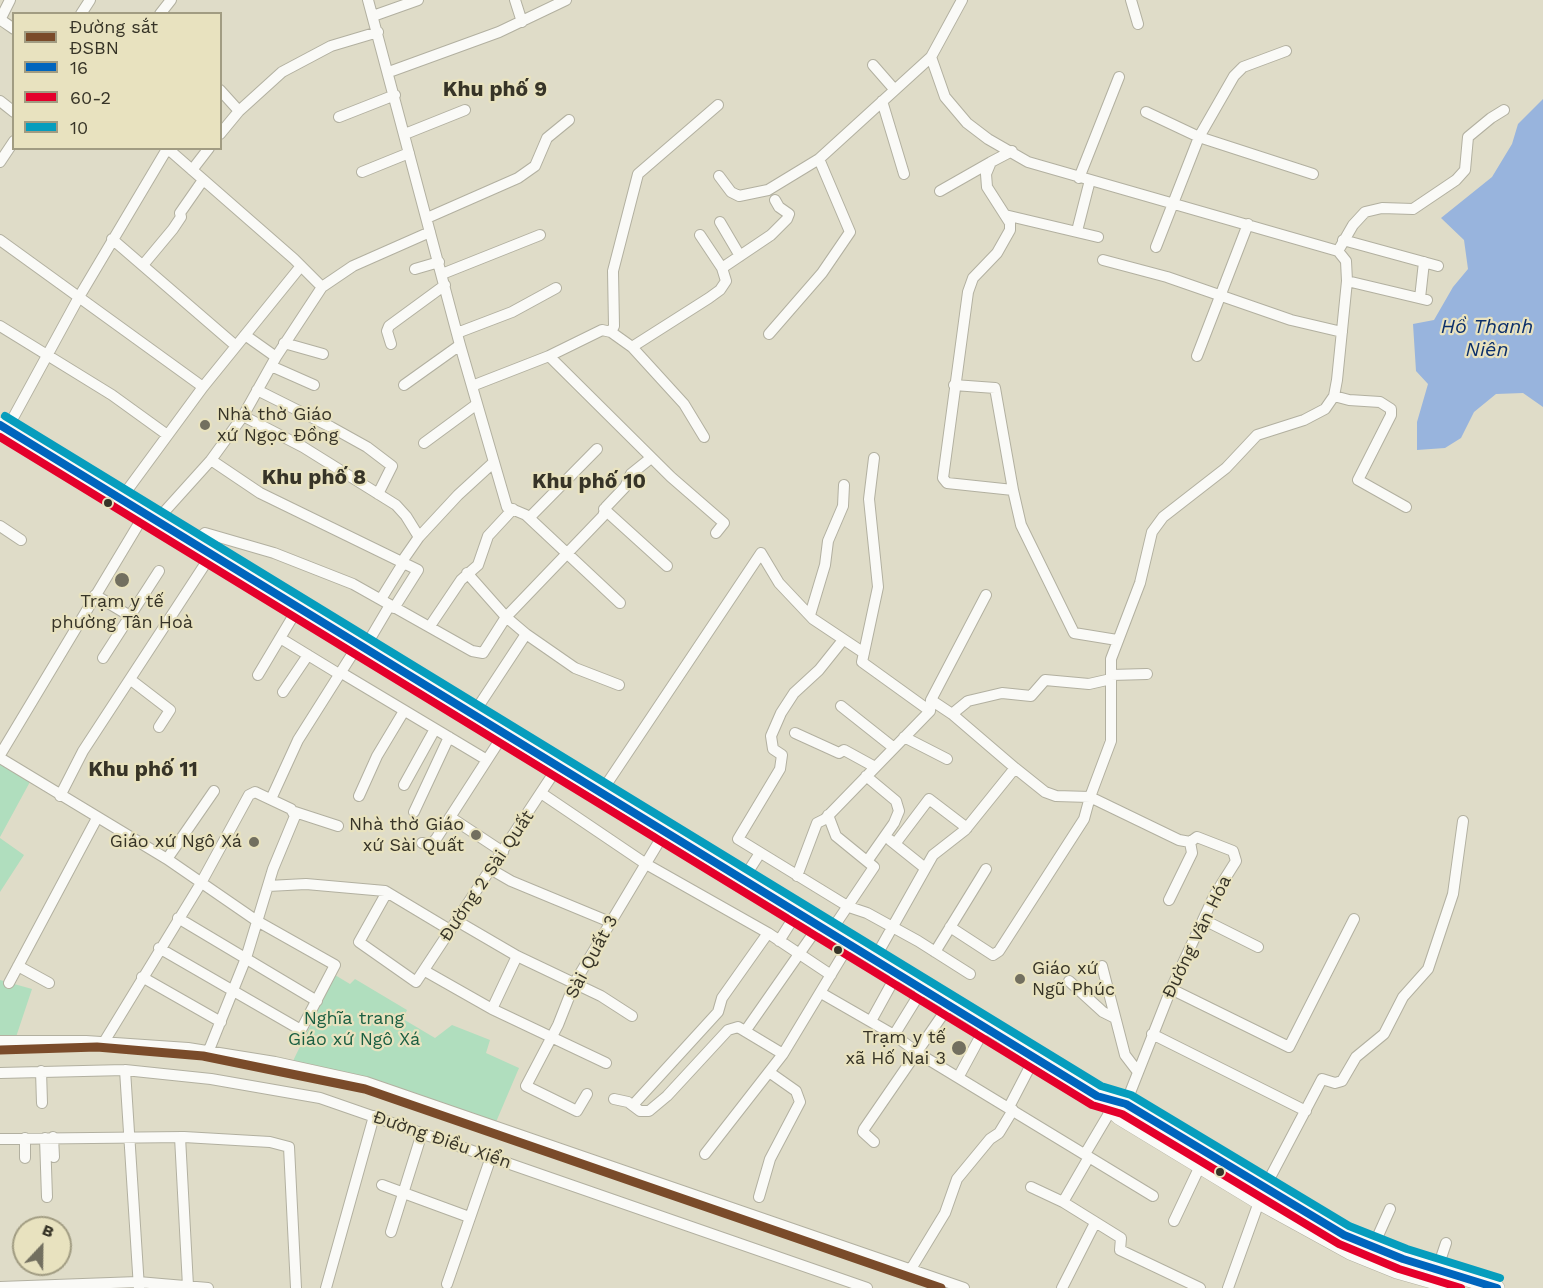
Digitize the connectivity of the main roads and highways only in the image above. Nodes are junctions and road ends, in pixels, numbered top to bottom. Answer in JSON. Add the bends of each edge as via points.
{"nodes":[{"id":1,"x":4,"y":427,"type":"edge"},
{"id":2,"x":1118,"y":1108,"type":"junction"},
{"id":3,"x":1261,"y":1195,"type":"junction"},
{"id":4,"x":1457,"y":1288,"type":"edge"},
{"id":5,"x":1497,"y":1288,"type":"edge"}],
"edges":[{"from":1,"to":2,"type":"highway"},
{"from":2,"to":3,"type":"highway"},
{"from":2,"to":3,"type":"highway","via":[[1200,1166]]},
{"from":3,"to":4,"type":"highway","via":[[1350,1252],[1397,1271]]},
{"from":3,"to":5,"type":"highway","via":[[1373,1246]]}]}
